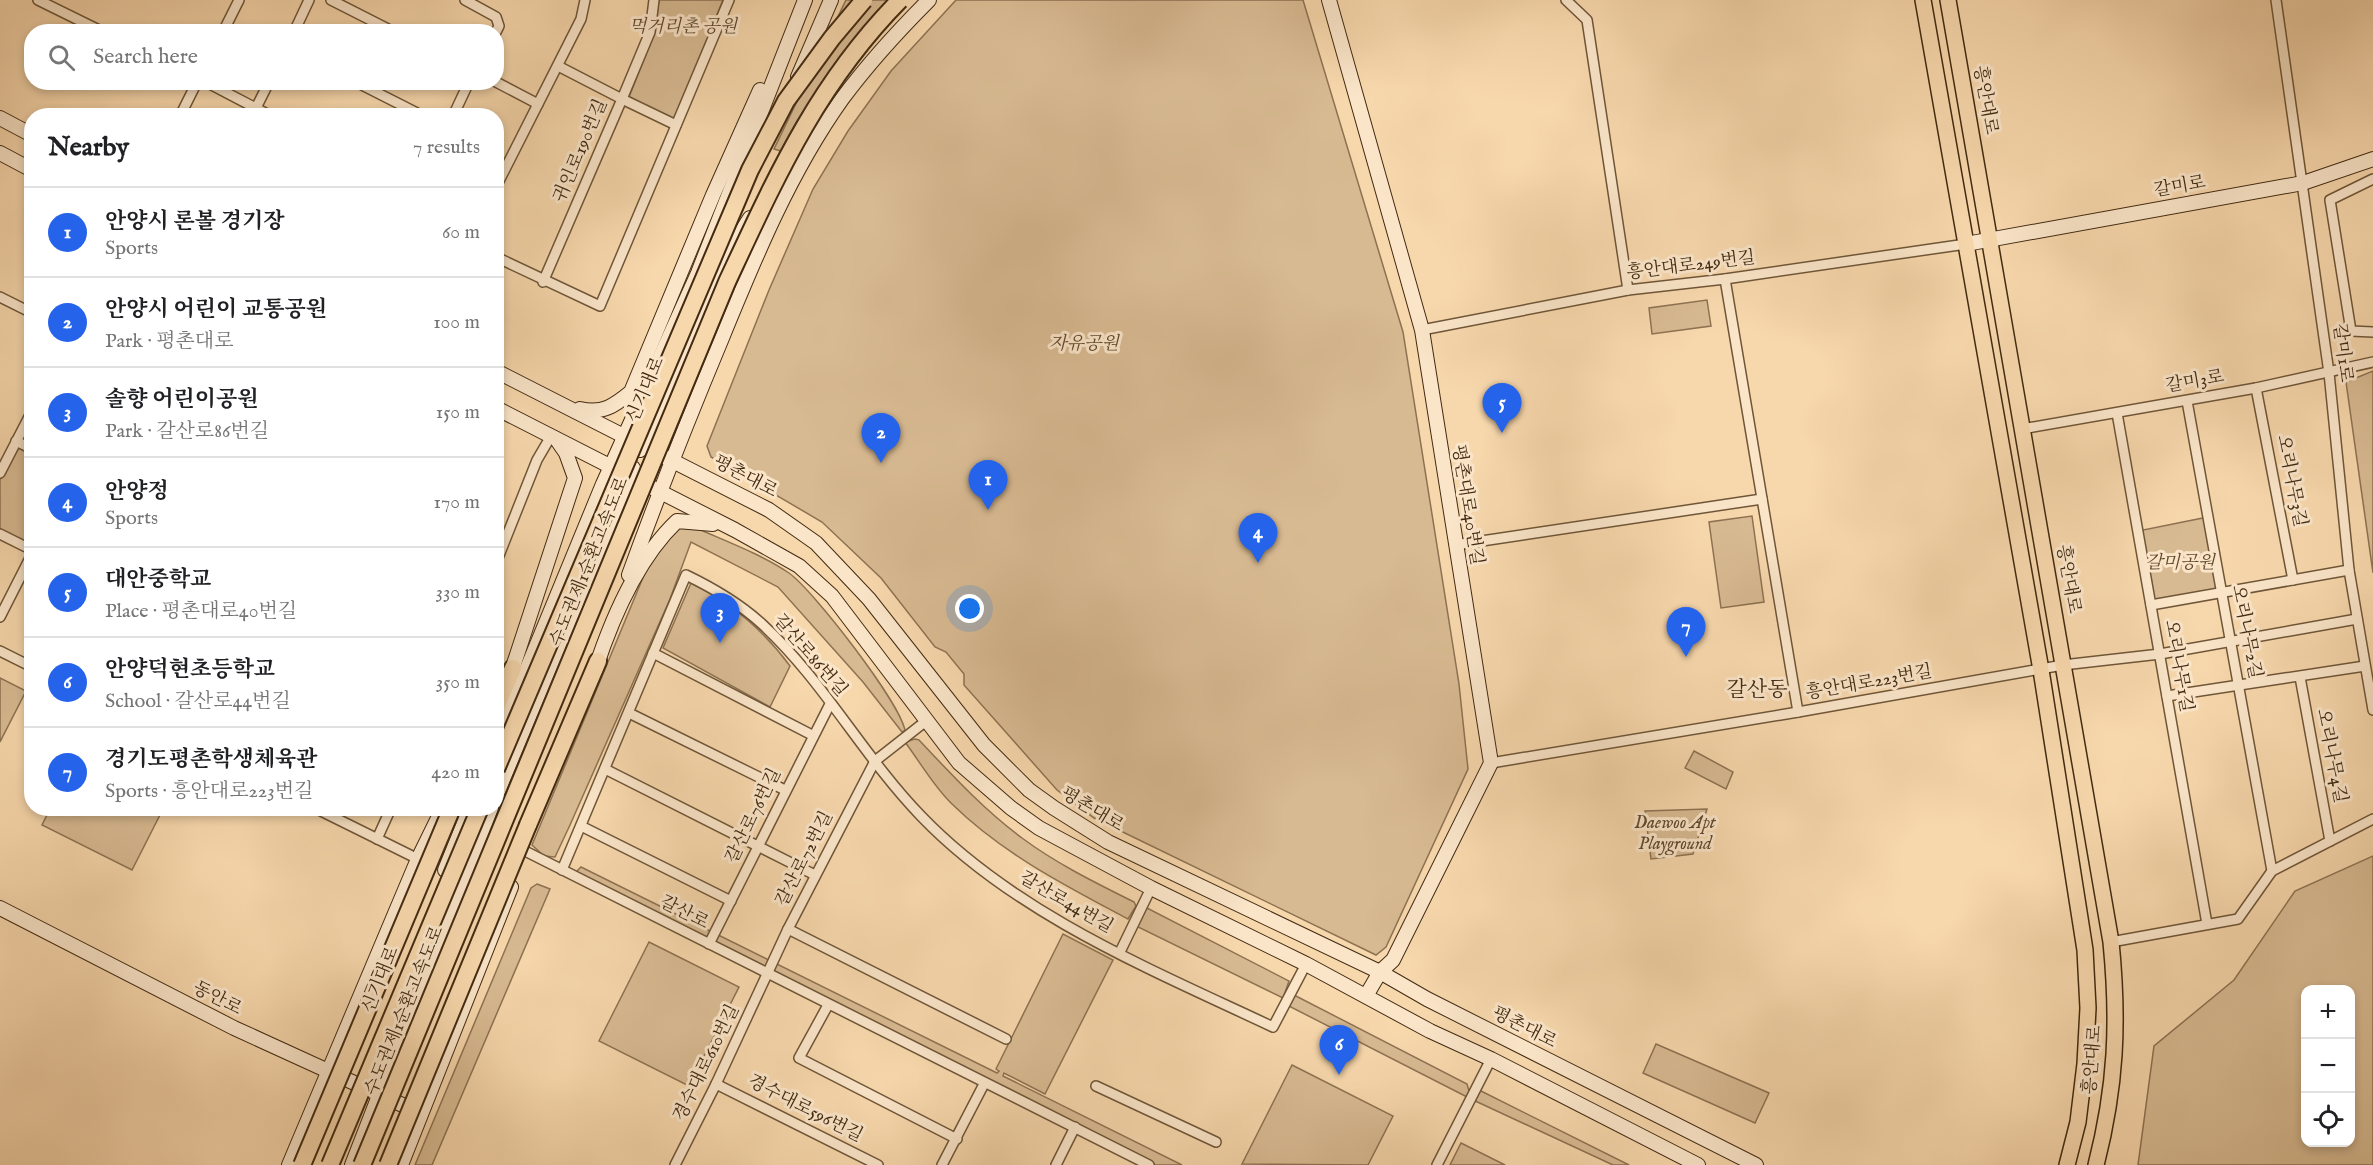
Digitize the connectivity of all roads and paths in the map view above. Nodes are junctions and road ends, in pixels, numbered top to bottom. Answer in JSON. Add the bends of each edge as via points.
{"nodes":[{"id":1,"x":38,"y":0,"type":"edge"},
{"id":2,"x":65,"y":0,"type":"edge"},
{"id":3,"x":239,"y":0,"type":"edge"},
{"id":4,"x":309,"y":0,"type":"edge"},
{"id":5,"x":331,"y":0,"type":"edge"},
{"id":6,"x":465,"y":0,"type":"edge"},
{"id":7,"x":585,"y":0,"type":"edge"},
{"id":8,"x":654,"y":0,"type":"edge"},
{"id":9,"x":729,"y":0,"type":"edge"},
{"id":10,"x":803,"y":0,"type":"edge"},
{"id":11,"x":831,"y":0,"type":"edge"},
{"id":12,"x":864,"y":0,"type":"edge"},
{"id":13,"x":900,"y":0,"type":"edge"},
{"id":14,"x":907,"y":0,"type":"edge"},
{"id":15,"x":929,"y":0,"type":"edge"},
{"id":16,"x":1329,"y":0,"type":"edge"},
{"id":17,"x":1566,"y":0,"type":"edge"},
{"id":18,"x":1923,"y":0,"type":"edge"},
{"id":19,"x":1948,"y":0,"type":"edge"},
{"id":20,"x":2276,"y":0,"type":"edge"},
{"id":21,"x":60,"y":11,"type":"junction"},
{"id":22,"x":87,"y":24,"type":"edge"},
{"id":23,"x":227,"y":24,"type":"edge"},
{"id":24,"x":298,"y":24,"type":"edge"},
{"id":25,"x":378,"y":24,"type":"edge"},
{"id":26,"x":498,"y":24,"type":"edge"},
{"id":27,"x":558,"y":66,"type":"junction"},
{"id":28,"x":504,"y":86,"type":"edge"},
{"id":29,"x":193,"y":90,"type":"edge"},
{"id":30,"x":221,"y":90,"type":"edge"},
{"id":31,"x":265,"y":90,"type":"edge"},
{"id":32,"x":372,"y":90,"type":"edge"},
{"id":33,"x":465,"y":90,"type":"edge"},
{"id":34,"x":622,"y":99,"type":"junction"},
{"id":35,"x":538,"y":104,"type":"junction"},
{"id":36,"x":184,"y":108,"type":"edge"},
{"id":37,"x":256,"y":108,"type":"joint"},
{"id":38,"x":407,"y":108,"type":"edge"},
{"id":39,"x":457,"y":108,"type":"edge"},
{"id":40,"x":0,"y":118,"type":"edge"},
{"id":41,"x":676,"y":125,"type":"junction"},
{"id":42,"x":24,"y":131,"type":"edge"},
{"id":43,"x":0,"y":153,"type":"edge"},
{"id":44,"x":2373,"y":159,"type":"edge"},
{"id":45,"x":1977,"y":163,"type":"junction"},
{"id":46,"x":24,"y":166,"type":"edge"},
{"id":47,"x":1953,"y":168,"type":"junction"},
{"id":48,"x":504,"y":171,"type":"edge"},
{"id":49,"x":2373,"y":179,"type":"edge"},
{"id":50,"x":2303,"y":183,"type":"junction"},
{"id":51,"x":713,"y":195,"type":"junction"},
{"id":52,"x":1991,"y":240,"type":"junction"},
{"id":53,"x":1966,"y":244,"type":"junction"},
{"id":54,"x":504,"y":261,"type":"edge"},
{"id":55,"x":698,"y":273,"type":"junction"},
{"id":56,"x":713,"y":277,"type":"junction"},
{"id":57,"x":1725,"y":279,"type":"junction"},
{"id":58,"x":543,"y":282,"type":"junction"},
{"id":59,"x":1628,"y":290,"type":"junction"},
{"id":60,"x":0,"y":297,"type":"edge"},
{"id":61,"x":24,"y":310,"type":"edge"},
{"id":62,"x":694,"y":324,"type":"junction"},
{"id":63,"x":1422,"y":330,"type":"junction"},
{"id":64,"x":2373,"y":332,"type":"edge"},
{"id":65,"x":2373,"y":362,"type":"edge"},
{"id":66,"x":2329,"y":373,"type":"junction"},
{"id":67,"x":504,"y":375,"type":"edge"},
{"id":68,"x":2256,"y":388,"type":"junction"},
{"id":69,"x":700,"y":392,"type":"junction"},
{"id":70,"x":2187,"y":400,"type":"junction"},
{"id":71,"x":564,"y":404,"type":"junction"},
{"id":72,"x":504,"y":412,"type":"edge"},
{"id":73,"x":2117,"y":412,"type":"junction"},
{"id":74,"x":24,"y":426,"type":"edge"},
{"id":75,"x":2022,"y":429,"type":"junction"},
{"id":76,"x":625,"y":434,"type":"junction"},
{"id":77,"x":554,"y":437,"type":"junction"},
{"id":78,"x":16,"y":441,"type":"junction"},
{"id":79,"x":643,"y":443,"type":"junction"},
{"id":80,"x":24,"y":445,"type":"edge"},
{"id":81,"x":672,"y":459,"type":"junction"},
{"id":82,"x":610,"y":466,"type":"junction"},
{"id":83,"x":0,"y":473,"type":"edge"},
{"id":84,"x":629,"y":476,"type":"junction"},
{"id":85,"x":660,"y":491,"type":"junction"},
{"id":86,"x":599,"y":494,"type":"junction"},
{"id":87,"x":1762,"y":499,"type":"junction"},
{"id":88,"x":735,"y":530,"type":"junction"},
{"id":89,"x":0,"y":534,"type":"edge"},
{"id":90,"x":504,"y":537,"type":"edge"},
{"id":91,"x":1455,"y":545,"type":"junction"},
{"id":92,"x":24,"y":548,"type":"edge"},
{"id":93,"x":24,"y":568,"type":"edge"},
{"id":94,"x":2349,"y":570,"type":"junction"},
{"id":95,"x":2293,"y":580,"type":"junction"},
{"id":96,"x":2222,"y":594,"type":"junction"},
{"id":97,"x":2151,"y":605,"type":"junction"},
{"id":98,"x":0,"y":617,"type":"edge"},
{"id":99,"x":2357,"y":619,"type":"junction"},
{"id":100,"x":2056,"y":625,"type":"junction"},
{"id":101,"x":2033,"y":628,"type":"junction"},
{"id":102,"x":609,"y":631,"type":"junction"},
{"id":103,"x":2230,"y":642,"type":"junction"},
{"id":104,"x":0,"y":651,"type":"edge"},
{"id":105,"x":653,"y":653,"type":"junction"},
{"id":106,"x":2160,"y":654,"type":"junction"},
{"id":107,"x":598,"y":661,"type":"junction"},
{"id":108,"x":24,"y":663,"type":"edge"},
{"id":109,"x":2063,"y":665,"type":"junction"},
{"id":110,"x":2365,"y":666,"type":"junction"},
{"id":111,"x":513,"y":668,"type":"junction"},
{"id":112,"x":2041,"y":670,"type":"junction"},
{"id":113,"x":2300,"y":677,"type":"junction"},
{"id":114,"x":2239,"y":683,"type":"junction"},
{"id":115,"x":504,"y":687,"type":"edge"},
{"id":116,"x":2167,"y":696,"type":"junction"},
{"id":117,"x":830,"y":704,"type":"junction"},
{"id":118,"x":2373,"y":710,"type":"edge"},
{"id":119,"x":1798,"y":712,"type":"junction"},
{"id":120,"x":629,"y":713,"type":"junction"},
{"id":121,"x":926,"y":721,"type":"junction"},
{"id":122,"x":504,"y":725,"type":"edge"},
{"id":123,"x":812,"y":735,"type":"junction"},
{"id":124,"x":504,"y":751,"type":"edge"},
{"id":125,"x":875,"y":761,"type":"junction"},
{"id":126,"x":1491,"y":763,"type":"junction"},
{"id":127,"x":605,"y":769,"type":"junction"},
{"id":128,"x":504,"y":777,"type":"edge"},
{"id":129,"x":785,"y":790,"type":"junction"},
{"id":130,"x":331,"y":816,"type":"edge"},
{"id":131,"x":387,"y":816,"type":"edge"},
{"id":132,"x":439,"y":816,"type":"edge"},
{"id":133,"x":449,"y":816,"type":"edge"},
{"id":134,"x":467,"y":816,"type":"edge"},
{"id":135,"x":477,"y":816,"type":"edge"},
{"id":136,"x":488,"y":816,"type":"edge"},
{"id":137,"x":2373,"y":819,"type":"edge"},
{"id":138,"x":581,"y":826,"type":"junction"},
{"id":139,"x":377,"y":839,"type":"junction"},
{"id":140,"x":2330,"y":841,"type":"junction"},
{"id":141,"x":758,"y":847,"type":"junction"},
{"id":142,"x":525,"y":851,"type":"junction"},
{"id":143,"x":418,"y":859,"type":"junction"},
{"id":144,"x":562,"y":870,"type":"junction"},
{"id":145,"x":2272,"y":871,"type":"junction"},
{"id":146,"x":814,"y":875,"type":"junction"},
{"id":147,"x":1151,"y":888,"type":"junction"},
{"id":148,"x":730,"y":901,"type":"junction"},
{"id":149,"x":0,"y":908,"type":"edge"},
{"id":150,"x":2207,"y":924,"type":"junction"},
{"id":151,"x":788,"y":929,"type":"junction"},
{"id":152,"x":2111,"y":942,"type":"junction"},
{"id":153,"x":709,"y":944,"type":"junction"},
{"id":154,"x":1120,"y":952,"type":"junction"},
{"id":155,"x":1306,"y":964,"type":"junction"},
{"id":156,"x":1380,"y":972,"type":"junction"},
{"id":157,"x":768,"y":975,"type":"junction"},
{"id":158,"x":1366,"y":996,"type":"junction"},
{"id":159,"x":828,"y":1005,"type":"junction"},
{"id":160,"x":1006,"y":1039,"type":"dead end"},
{"id":161,"x":1491,"y":1059,"type":"junction"},
{"id":162,"x":328,"y":1072,"type":"junction"},
{"id":163,"x":716,"y":1084,"type":"junction"},
{"id":164,"x":984,"y":1084,"type":"junction"},
{"id":165,"x":357,"y":1085,"type":"junction"},
{"id":166,"x":1095,"y":1086,"type":"dead end"},
{"id":167,"x":381,"y":1094,"type":"junction"},
{"id":168,"x":422,"y":1114,"type":"junction"},
{"id":169,"x":1075,"y":1127,"type":"junction"},
{"id":170,"x":957,"y":1139,"type":"junction"},
{"id":171,"x":1216,"y":1142,"type":"dead end"},
{"id":172,"x":1752,"y":1164,"type":"edge"},
{"id":173,"x":289,"y":1165,"type":"edge"},
{"id":174,"x":302,"y":1165,"type":"edge"},
{"id":175,"x":324,"y":1165,"type":"edge"},
{"id":176,"x":330,"y":1165,"type":"edge"},
{"id":177,"x":352,"y":1165,"type":"edge"},
{"id":178,"x":362,"y":1165,"type":"edge"},
{"id":179,"x":388,"y":1165,"type":"edge"},
{"id":180,"x":401,"y":1165,"type":"edge"},
{"id":181,"x":675,"y":1165,"type":"edge"},
{"id":182,"x":878,"y":1165,"type":"edge"},
{"id":183,"x":942,"y":1165,"type":"edge"},
{"id":184,"x":1056,"y":1165,"type":"edge"},
{"id":185,"x":1149,"y":1165,"type":"edge"},
{"id":186,"x":1437,"y":1165,"type":"edge"},
{"id":187,"x":1698,"y":1165,"type":"edge"},
{"id":188,"x":2067,"y":1165,"type":"edge"},
{"id":189,"x":2096,"y":1165,"type":"edge"}],
"edges":[{"from":1,"to":21,"type":"street"},
{"from":2,"to":21,"type":"street"},
{"from":3,"to":23,"type":"street"},
{"from":4,"to":24,"type":"street"},
{"from":5,"to":25,"type":"street"},
{"from":6,"to":26,"type":"street","via":[[496,17]]},
{"from":7,"to":27,"type":"street","via":[[581,20]]},
{"from":8,"to":34,"type":"street","via":[[650,32]]},
{"from":9,"to":41,"type":"street"},
{"from":10,"to":51,"type":"street"},
{"from":10,"to":55,"type":"street","name":"신기대로"},
{"from":11,"to":56,"type":"street","name":"신기대로"},
{"from":12,"to":124,"type":"highway","name":"수도권제1순환고속도로","bridge":true,"via":[[786,101],[750,170]]},
{"from":13,"to":178,"type":"highway","name":"수도권제1순환고속도로","bridge":true,"via":[[829,84],[776,176],[727,282]]},
{"from":14,"to":56,"type":"street","via":[[829,93]]},
{"from":15,"to":69,"type":"street","via":[[897,32],[812,145],[758,249]]},
{"from":16,"to":63,"type":"street","name":"평촌대로40번길"},
{"from":17,"to":59,"type":"street","via":[[1587,20]]},
{"from":18,"to":47,"type":"main road","name":"흥안대로"},
{"from":19,"to":45,"type":"main road","name":"흥안대로"},
{"from":20,"to":50,"type":"street","name":"갈미1로"},
{"from":21,"to":22,"type":"street"},
{"from":27,"to":34,"type":"street","name":"귀인로190번길"},
{"from":27,"to":35,"type":"street"},
{"from":28,"to":35,"type":"street"},
{"from":29,"to":36,"type":"street"},
{"from":30,"to":37,"type":"street"},
{"from":31,"to":37,"type":"street"},
{"from":32,"to":38,"type":"street"},
{"from":33,"to":39,"type":"street"},
{"from":34,"to":41,"type":"street"},
{"from":34,"to":58,"type":"street","name":"귀인로190번길"},
{"from":35,"to":48,"type":"street"},
{"from":40,"to":42,"type":"street"},
{"from":41,"to":58,"type":"street","via":[[600,306]]},
{"from":43,"to":46,"type":"street"},
{"from":44,"to":50,"type":"street","name":"갈미로"},
{"from":45,"to":47,"type":"main road"},
{"from":45,"to":52,"type":"main road","name":"흥안대로"},
{"from":47,"to":53,"type":"main road","name":"흥안대로"},
{"from":49,"to":64,"type":"street","via":[[2330,200],[2351,331]]},
{"from":50,"to":52,"type":"street","name":"갈미로"},
{"from":50,"to":66,"type":"street","name":"갈미1로"},
{"from":51,"to":55,"type":"street"},
{"from":51,"to":71,"type":"street","via":[[630,392],[612,407],[594,412]]},
{"from":52,"to":53,"type":"street","name":"갈미로"},
{"from":52,"to":75,"type":"main road","name":"흥안대로"},
{"from":53,"to":57,"type":"street","name":"흥안대로249번길"},
{"from":53,"to":101,"type":"main road","name":"흥안대로"},
{"from":54,"to":58,"type":"street"},
{"from":55,"to":76,"type":"street","name":"신기대로"},
{"from":56,"to":62,"type":"street","name":"신기대로"},
{"from":57,"to":59,"type":"street","name":"흥안대로249번길"},
{"from":57,"to":87,"type":"street"},
{"from":59,"to":63,"type":"street","name":"흥안대로249번길"},
{"from":60,"to":61,"type":"street"},
{"from":62,"to":69,"type":"street"},
{"from":62,"to":79,"type":"street","name":"신기대로"},
{"from":63,"to":91,"type":"street","name":"평촌대로40번길"},
{"from":65,"to":66,"type":"street","name":"갈미3로"},
{"from":66,"to":68,"type":"street","name":"갈미3로"},
{"from":66,"to":94,"type":"street","name":"갈미1로"},
{"from":67,"to":71,"type":"street","name":"평촌대로"},
{"from":68,"to":70,"type":"street","name":"갈미3로"},
{"from":68,"to":95,"type":"street","name":"오리나무3길"},
{"from":69,"to":81,"type":"street"},
{"from":70,"to":73,"type":"street","name":"갈미3로"},
{"from":70,"to":96,"type":"street","name":"오리나무2길"},
{"from":71,"to":76,"type":"street","name":"평촌대로"},
{"from":72,"to":77,"type":"street"},
{"from":73,"to":75,"type":"street","name":"갈미3로"},
{"from":73,"to":97,"type":"street","name":"오리나무1길"},
{"from":74,"to":78,"type":"street"},
{"from":75,"to":100,"type":"main road","name":"흥안대로"},
{"from":76,"to":79,"type":"street","name":"평촌대로"},
{"from":76,"to":82,"type":"street","name":"신기대로"},
{"from":77,"to":82,"type":"street"},
{"from":77,"to":90,"type":"street","via":[[537,460]]},
{"from":77,"to":111,"type":"street","via":[[566,453],[575,478]]},
{"from":78,"to":80,"type":"street"},
{"from":78,"to":83,"type":"street"},
{"from":79,"to":81,"type":"street","name":"평촌대로"},
{"from":79,"to":84,"type":"street","name":"신기대로"},
{"from":81,"to":85,"type":"street"},
{"from":81,"to":156,"type":"street","name":"평촌대로","via":[[769,510],[816,543],[869,599],[984,745],[1053,808],[1107,842]]},
{"from":82,"to":84,"type":"street"},
{"from":82,"to":86,"type":"street","name":"신기대로"},
{"from":84,"to":85,"type":"street"},
{"from":84,"to":128,"type":"street","name":"신기대로"},
{"from":85,"to":88,"type":"street"},
{"from":85,"to":102,"type":"street"},
{"from":86,"to":111,"type":"street"},
{"from":86,"to":122,"type":"street","name":"신기대로"},
{"from":87,"to":91,"type":"street"},
{"from":87,"to":119,"type":"street"},
{"from":88,"to":102,"type":"street","via":[[696,520],[677,521],[656,541]]},
{"from":88,"to":121,"type":"street","via":[[799,566],[832,596]]},
{"from":89,"to":92,"type":"street"},
{"from":91,"to":126,"type":"street","name":"평촌대로40번길"},
{"from":93,"to":98,"type":"street"},
{"from":94,"to":95,"type":"street"},
{"from":94,"to":99,"type":"street","name":"갈미1로"},
{"from":95,"to":96,"type":"street"},
{"from":96,"to":97,"type":"street"},
{"from":96,"to":103,"type":"street","name":"오리나무2길"},
{"from":97,"to":106,"type":"street","name":"오리나무1길"},
{"from":99,"to":103,"type":"street","name":"흥안대로223번길"},
{"from":99,"to":110,"type":"street","name":"갈미1로"},
{"from":100,"to":101,"type":"main road"},
{"from":100,"to":109,"type":"main road","name":"흥안대로"},
{"from":101,"to":112,"type":"main road","name":"흥안대로"},
{"from":102,"to":107,"type":"street"},
{"from":103,"to":106,"type":"street","name":"흥안대로223번길"},
{"from":103,"to":114,"type":"street","name":"오리나무2길"},
{"from":104,"to":108,"type":"street"},
{"from":105,"to":117,"type":"street","name":"갈산로86번길","via":[[686,575],[714,589],[761,623]]},
{"from":105,"to":120,"type":"street","name":"갈산로86번길"},
{"from":105,"to":123,"type":"street"},
{"from":106,"to":109,"type":"street","name":"흥안대로223번길"},
{"from":106,"to":116,"type":"street","name":"오리나무1길"},
{"from":107,"to":142,"type":"street","via":[[566,756]]},
{"from":107,"to":179,"type":"highway","bridge":true},
{"from":109,"to":112,"type":"street","name":"흥안대로223번길"},
{"from":109,"to":152,"type":"main road","name":"흥안대로"},
{"from":110,"to":113,"type":"street"},
{"from":110,"to":118,"type":"street","name":"갈미1로"},
{"from":111,"to":115,"type":"highway"},
{"from":112,"to":119,"type":"street","name":"흥안대로223번길"},
{"from":112,"to":188,"type":"main road","name":"흥안대로","via":[[2085,950],[2085,1064],[2078,1122]]},
{"from":113,"to":114,"type":"street"},
{"from":113,"to":140,"type":"street","name":"오리나무4길"},
{"from":114,"to":116,"type":"street"},
{"from":114,"to":145,"type":"street","name":"오리나무2길"},
{"from":116,"to":150,"type":"street","name":"오리나무1길"},
{"from":117,"to":123,"type":"street","name":"갈산로76번길"},
{"from":117,"to":125,"type":"street","name":"갈산로86번길"},
{"from":119,"to":126,"type":"street","name":"흥안대로223번길"},
{"from":120,"to":127,"type":"street","name":"갈산로86번길"},
{"from":120,"to":129,"type":"street"},
{"from":121,"to":125,"type":"street"},
{"from":121,"to":147,"type":"street","via":[[959,763],[1011,808],[1039,828]]},
{"from":123,"to":129,"type":"street","name":"갈산로76번길"},
{"from":125,"to":146,"type":"street","name":"갈산로72번길"},
{"from":125,"to":154,"type":"street","name":"갈산로44번길","via":[[920,816],[966,859],[1015,894]]},
{"from":126,"to":156,"type":"street","via":[[1393,960]]},
{"from":127,"to":138,"type":"street","name":"갈산로86번길"},
{"from":127,"to":141,"type":"street"},
{"from":129,"to":141,"type":"street","name":"갈산로76번길"},
{"from":130,"to":139,"type":"street"},
{"from":131,"to":139,"type":"street"},
{"from":132,"to":143,"type":"street"},
{"from":133,"to":174,"type":"highway","bridge":true},
{"from":134,"to":165,"type":"street","name":"신기대로"},
{"from":135,"to":176,"type":"highway","name":"수도권제1순환고속도로","bridge":true},
{"from":136,"to":167,"type":"street"},
{"from":137,"to":140,"type":"street"},
{"from":138,"to":144,"type":"street","name":"갈산로86번길"},
{"from":138,"to":148,"type":"street"},
{"from":139,"to":143,"type":"street"},
{"from":140,"to":145,"type":"street"},
{"from":141,"to":146,"type":"street"},
{"from":141,"to":148,"type":"street","name":"갈산로76번길"},
{"from":142,"to":144,"type":"street","name":"갈산로"},
{"from":142,"to":168,"type":"street"},
{"from":143,"to":162,"type":"street"},
{"from":144,"to":153,"type":"street","name":"갈산로"},
{"from":145,"to":150,"type":"street","via":[[2238,919]]},
{"from":146,"to":151,"type":"street","name":"갈산로72번길"},
{"from":147,"to":154,"type":"street"},
{"from":147,"to":155,"type":"street"},
{"from":148,"to":153,"type":"street","name":"갈산로76번길"},
{"from":149,"to":162,"type":"street","name":"동안로"},
{"from":150,"to":152,"type":"street"},
{"from":151,"to":157,"type":"street","name":"갈산로72번길"},
{"from":151,"to":160,"type":"street"},
{"from":152,"to":189,"type":"main road","name":"흥안대로","via":[[2117,1002],[2115,1067]]},
{"from":153,"to":157,"type":"street","name":"갈산로"},
{"from":154,"to":155,"type":"street","name":"갈산로44번길","via":[[1273,1027]]},
{"from":155,"to":158,"type":"street"},
{"from":156,"to":158,"type":"street"},
{"from":156,"to":172,"type":"street","name":"평촌대로"},
{"from":157,"to":159,"type":"street","name":"갈산로"},
{"from":157,"to":163,"type":"street","name":"경수대로610번길"},
{"from":158,"to":161,"type":"street"},
{"from":159,"to":164,"type":"street","name":"갈산로"},
{"from":159,"to":170,"type":"street","via":[[799,1058]]},
{"from":161,"to":186,"type":"street"},
{"from":161,"to":187,"type":"street"},
{"from":162,"to":165,"type":"street","name":"동안로"},
{"from":162,"to":173,"type":"street"},
{"from":163,"to":181,"type":"street","name":"경수대로610번길"},
{"from":163,"to":182,"type":"street","name":"경수대로596번길"},
{"from":164,"to":169,"type":"street","name":"갈산로"},
{"from":164,"to":170,"type":"street"},
{"from":165,"to":167,"type":"street","name":"동안로"},
{"from":165,"to":175,"type":"street","name":"신기대로"},
{"from":166,"to":171,"type":"street"},
{"from":167,"to":168,"type":"street","name":"동안로"},
{"from":167,"to":177,"type":"street"},
{"from":168,"to":180,"type":"street"},
{"from":169,"to":184,"type":"street"},
{"from":169,"to":185,"type":"street","name":"갈산로"},
{"from":170,"to":183,"type":"street"}]}
